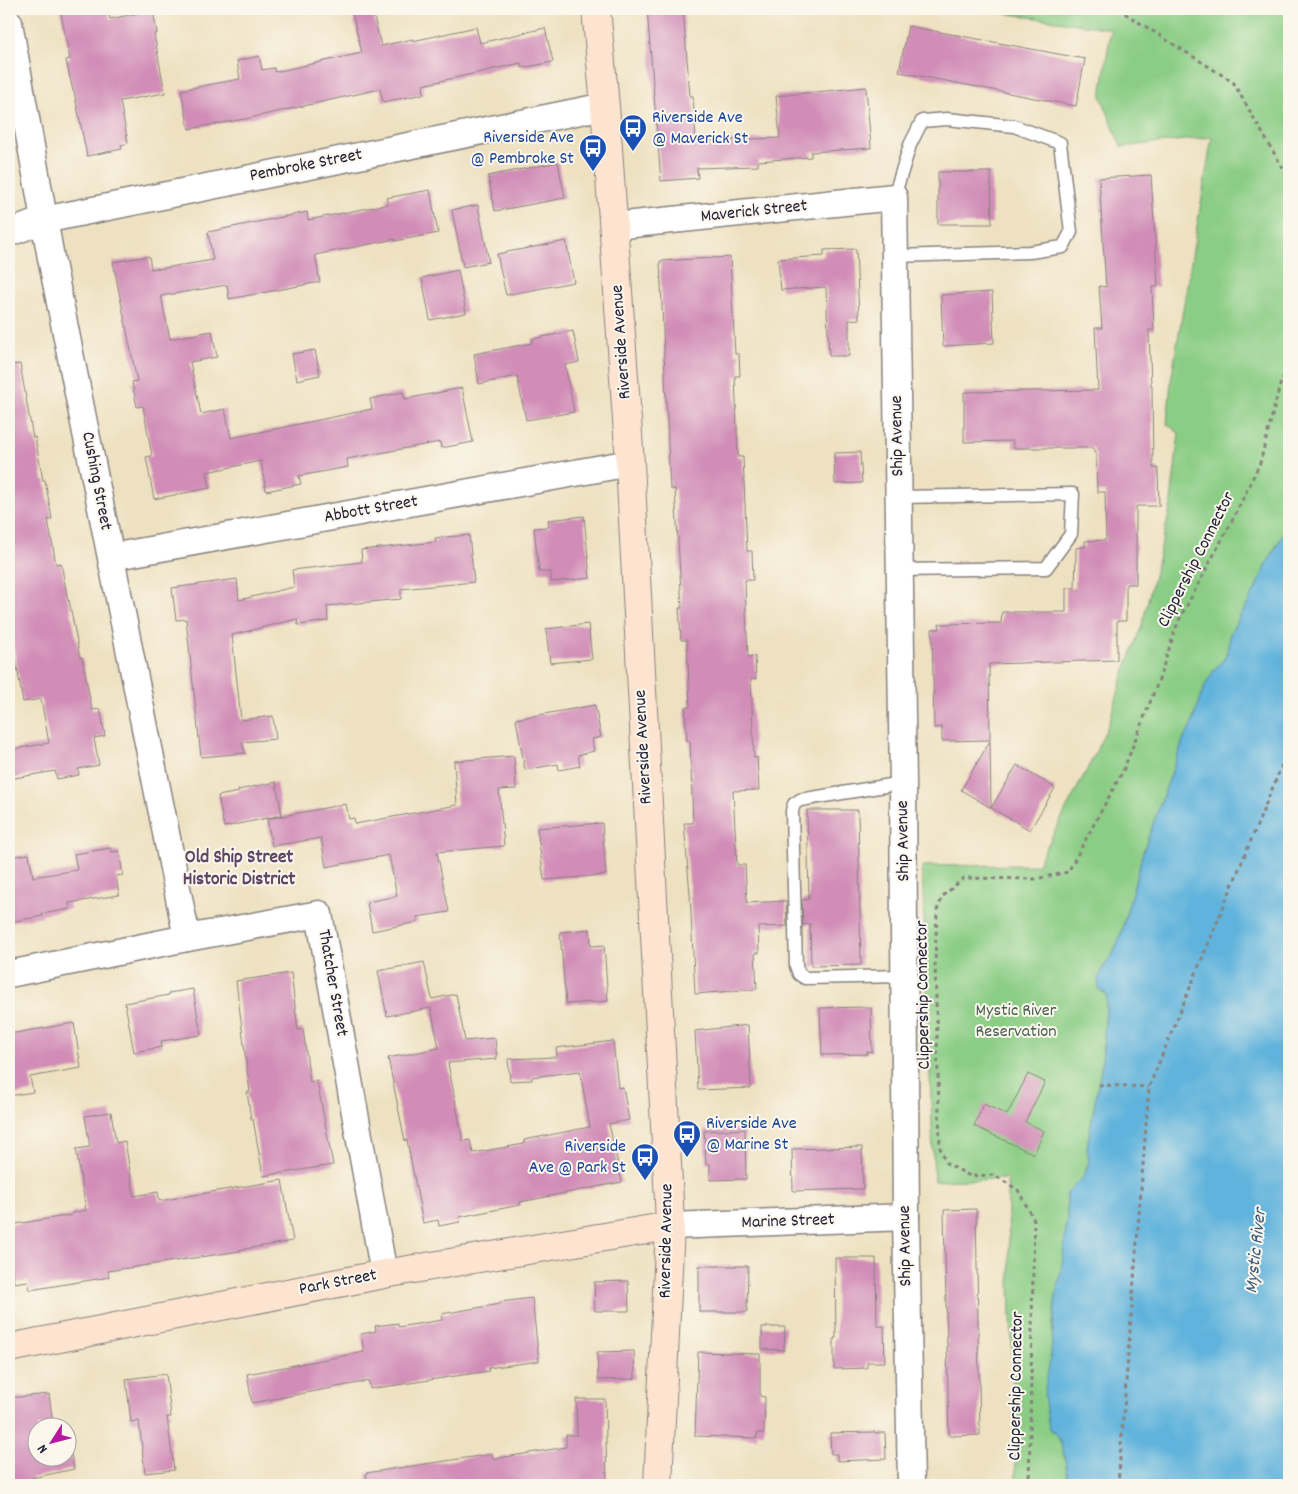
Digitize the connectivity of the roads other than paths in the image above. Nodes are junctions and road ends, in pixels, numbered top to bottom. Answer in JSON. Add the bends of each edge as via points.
{"nodes":[{"id":1,"x":596,"y":9,"type":"edge"},
{"id":2,"x":9,"y":23,"type":"edge"},
{"id":3,"x":605,"y":106,"type":"junction"},
{"id":4,"x":894,"y":197,"type":"junction"},
{"id":5,"x":44,"y":220,"type":"junction"},
{"id":6,"x":614,"y":226,"type":"junction"},
{"id":7,"x":9,"y":234,"type":"edge"},
{"id":8,"x":895,"y":256,"type":"junction"},
{"id":9,"x":630,"y":463,"type":"junction"},
{"id":10,"x":899,"y":497,"type":"junction"},
{"id":11,"x":111,"y":557,"type":"junction"},
{"id":12,"x":900,"y":570,"type":"junction"},
{"id":13,"x":903,"y":783,"type":"junction"},
{"id":14,"x":187,"y":938,"type":"junction"},
{"id":15,"x":9,"y":974,"type":"edge"},
{"id":16,"x":904,"y":976,"type":"junction"},
{"id":17,"x":906,"y":1217,"type":"junction"},
{"id":18,"x":670,"y":1226,"type":"junction"},
{"id":19,"x":384,"y":1274,"type":"junction"},
{"id":20,"x":9,"y":1348,"type":"edge"},
{"id":21,"x":658,"y":1485,"type":"edge"},
{"id":22,"x":910,"y":1485,"type":"edge"}],
"edges":[{"from":1,"to":3,"type":"main road","name":"Riverside Avenue"},
{"from":2,"to":5,"type":"street","name":"Cushing Street"},
{"from":3,"to":5,"type":"street","name":"Pembroke Street"},
{"from":3,"to":6,"type":"main road","name":"Riverside Avenue"},
{"from":4,"to":6,"type":"street","name":"Maverick Street"},
{"from":4,"to":8,"type":"street","name":"Ship Avenue"},
{"from":4,"to":8,"type":"lane","via":[[910,145],[922,121],[947,119],[1014,126],[1060,143],[1071,232],[1063,246],[1030,252]]},
{"from":5,"to":7,"type":"street","name":"Pembroke Street"},
{"from":5,"to":11,"type":"street","name":"Cushing Street"},
{"from":6,"to":9,"type":"main road","name":"Riverside Avenue"},
{"from":8,"to":10,"type":"street","name":"Ship Avenue"},
{"from":9,"to":11,"type":"street","name":"Abbott Street"},
{"from":9,"to":18,"type":"main road","name":"Riverside Avenue"},
{"from":10,"to":12,"type":"street","name":"Ship Avenue"},
{"from":10,"to":12,"type":"lane","via":[[1073,494],[1070,534],[1046,568]]},
{"from":11,"to":14,"type":"street","name":"Cushing Street"},
{"from":12,"to":13,"type":"street","name":"Ship Avenue"},
{"from":13,"to":16,"type":"street","name":"Ship Avenue"},
{"from":13,"to":16,"type":"lane","via":[[800,800],[792,811],[797,971],[805,978]]},
{"from":14,"to":15,"type":"street","name":"Thatcher Street"},
{"from":14,"to":19,"type":"street","name":"Thatcher Street","via":[[319,914]]},
{"from":16,"to":17,"type":"street","name":"Ship Avenue"},
{"from":17,"to":18,"type":"street","name":"Marine Street"},
{"from":17,"to":22,"type":"street","name":"Ship Avenue"},
{"from":18,"to":19,"type":"main road","name":"Park Street"},
{"from":18,"to":21,"type":"main road","name":"Riverside Avenue"},
{"from":19,"to":20,"type":"main road","name":"Park Street"}]}
